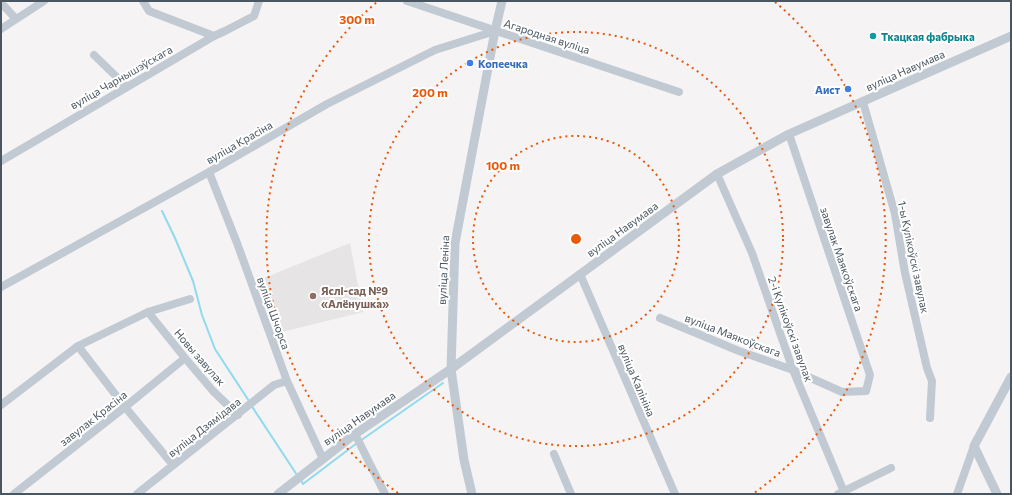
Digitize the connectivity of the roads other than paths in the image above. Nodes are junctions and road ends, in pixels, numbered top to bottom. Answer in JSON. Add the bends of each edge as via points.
{"nodes":[{"id":1,"x":44,"y":1,"type":"edge"},
{"id":2,"x":143,"y":1,"type":"edge"},
{"id":3,"x":259,"y":1,"type":"edge"},
{"id":4,"x":407,"y":1,"type":"edge"},
{"id":5,"x":502,"y":1,"type":"edge"},
{"id":6,"x":4,"y":6,"type":"dead end"},
{"id":7,"x":16,"y":19,"type":"junction"},
{"id":8,"x":1,"y":29,"type":"edge"},
{"id":9,"x":495,"y":31,"type":"junction"},
{"id":10,"x":214,"y":36,"type":"junction"},
{"id":11,"x":1011,"y":36,"type":"edge"},
{"id":12,"x":94,"y":55,"type":"dead end"},
{"id":13,"x":127,"y":87,"type":"junction"},
{"id":14,"x":679,"y":92,"type":"dead end"},
{"id":15,"x":862,"y":102,"type":"junction"},
{"id":16,"x":789,"y":134,"type":"junction"},
{"id":17,"x":1,"y":161,"type":"edge"},
{"id":18,"x":209,"y":172,"type":"junction"},
{"id":19,"x":717,"y":174,"type":"junction"},
{"id":20,"x":580,"y":274,"type":"junction"},
{"id":21,"x":1,"y":287,"type":"edge"},
{"id":22,"x":190,"y":299,"type":"dead end"},
{"id":23,"x":148,"y":312,"type":"junction"},
{"id":24,"x":660,"y":318,"type":"dead end"},
{"id":25,"x":78,"y":346,"type":"junction"},
{"id":26,"x":185,"y":358,"type":"junction"},
{"id":27,"x":451,"y":369,"type":"junction"},
{"id":28,"x":794,"y":370,"type":"junction"},
{"id":29,"x":1011,"y":377,"type":"edge"},
{"id":30,"x":287,"y":381,"type":"junction"},
{"id":31,"x":866,"y":391,"type":"joint"},
{"id":32,"x":1,"y":405,"type":"edge"},
{"id":33,"x":125,"y":407,"type":"junction"},
{"id":34,"x":238,"y":414,"type":"junction"},
{"id":35,"x":930,"y":418,"type":"dead end"},
{"id":36,"x":355,"y":434,"type":"junction"},
{"id":37,"x":974,"y":446,"type":"junction"},
{"id":38,"x":554,"y":454,"type":"dead end"},
{"id":39,"x":322,"y":459,"type":"junction"},
{"id":40,"x":173,"y":465,"type":"junction"},
{"id":41,"x":891,"y":468,"type":"dead end"},
{"id":42,"x":841,"y":493,"type":"edge"},
{"id":43,"x":14,"y":494,"type":"edge"},
{"id":44,"x":137,"y":494,"type":"edge"},
{"id":45,"x":278,"y":494,"type":"edge"},
{"id":46,"x":385,"y":494,"type":"edge"},
{"id":47,"x":472,"y":494,"type":"edge"},
{"id":48,"x":571,"y":494,"type":"edge"},
{"id":49,"x":675,"y":494,"type":"edge"},
{"id":50,"x":956,"y":494,"type":"edge"},
{"id":51,"x":997,"y":494,"type":"edge"}],
"edges":[{"from":1,"to":7,"type":"street"},
{"from":2,"to":10,"type":"street","via":[[149,11]]},
{"from":3,"to":10,"type":"street","name":"вуліца Чарнышэўскага","via":[[254,16]]},
{"from":4,"to":9,"type":"street","name":"Агародная вуліца"},
{"from":5,"to":9,"type":"street","name":"вуліца Леніна"},
{"from":6,"to":7,"type":"street"},
{"from":7,"to":8,"type":"street"},
{"from":9,"to":14,"type":"street","name":"Агародная вуліца"},
{"from":9,"to":18,"type":"street","name":"вуліца Красіна","via":[[435,50],[327,104]]},
{"from":9,"to":27,"type":"street","name":"вуліца Леніна","via":[[454,243]]},
{"from":10,"to":13,"type":"street","name":"вуліца Чарнышэўскага"},
{"from":11,"to":15,"type":"street","name":"вуліца Навумава"},
{"from":12,"to":13,"type":"street"},
{"from":13,"to":17,"type":"street","name":"вуліца Чарнышэўскага"},
{"from":15,"to":16,"type":"street","name":"вуліца Навумава"},
{"from":15,"to":35,"type":"street","name":"1-ы Кулікоўскі завулак","via":[[895,214],[905,273],[932,381]]},
{"from":16,"to":19,"type":"street","name":"вуліца Навумава"},
{"from":16,"to":31,"type":"street","name":"завулак Маякоўскага","via":[[870,375]]},
{"from":18,"to":21,"type":"street","name":"вуліца Красіна"},
{"from":18,"to":30,"type":"street","name":"вуліца Шчорса"},
{"from":19,"to":20,"type":"street","name":"вуліца Навумава"},
{"from":19,"to":28,"type":"street","name":"2-і Кулікоўскі завулак","via":[[752,253]]},
{"from":20,"to":27,"type":"street","name":"вуліца Навумава"},
{"from":20,"to":49,"type":"street","name":"вуліца Калініна"},
{"from":22,"to":23,"type":"street"},
{"from":23,"to":25,"type":"street"},
{"from":23,"to":26,"type":"street","name":"Новы завулак"},
{"from":24,"to":28,"type":"street","name":"вуліца Маякоўскага","via":[[739,351]]},
{"from":25,"to":32,"type":"street"},
{"from":25,"to":33,"type":"street"},
{"from":26,"to":33,"type":"street","name":"завулак Красіна"},
{"from":26,"to":34,"type":"street","name":"Новы завулак"},
{"from":27,"to":36,"type":"street","name":"вуліца Навумава"},
{"from":27,"to":47,"type":"street","name":"вуліца Леніна","via":[[464,460]]},
{"from":28,"to":31,"type":"street","name":"вуліца Маякоўскага","via":[[842,392]]},
{"from":28,"to":42,"type":"street","name":"2-і Кулікоўскі завулак"},
{"from":29,"to":37,"type":"street"},
{"from":30,"to":34,"type":"street","name":"вуліца Дзямідава","via":[[274,385]]},
{"from":30,"to":39,"type":"street","name":"вуліца Шчорса"},
{"from":33,"to":40,"type":"street"},
{"from":33,"to":43,"type":"street","name":"завулак Красіна"},
{"from":34,"to":40,"type":"street","name":"вуліца Дзямідава"},
{"from":36,"to":39,"type":"street","name":"вуліца Навумава"},
{"from":36,"to":46,"type":"street"},
{"from":37,"to":50,"type":"street"},
{"from":37,"to":51,"type":"street"},
{"from":38,"to":48,"type":"street"},
{"from":39,"to":45,"type":"street","name":"вуліца Навумава"},
{"from":40,"to":44,"type":"street","name":"вуліца Дзямідава"},
{"from":41,"to":42,"type":"street"}]}
